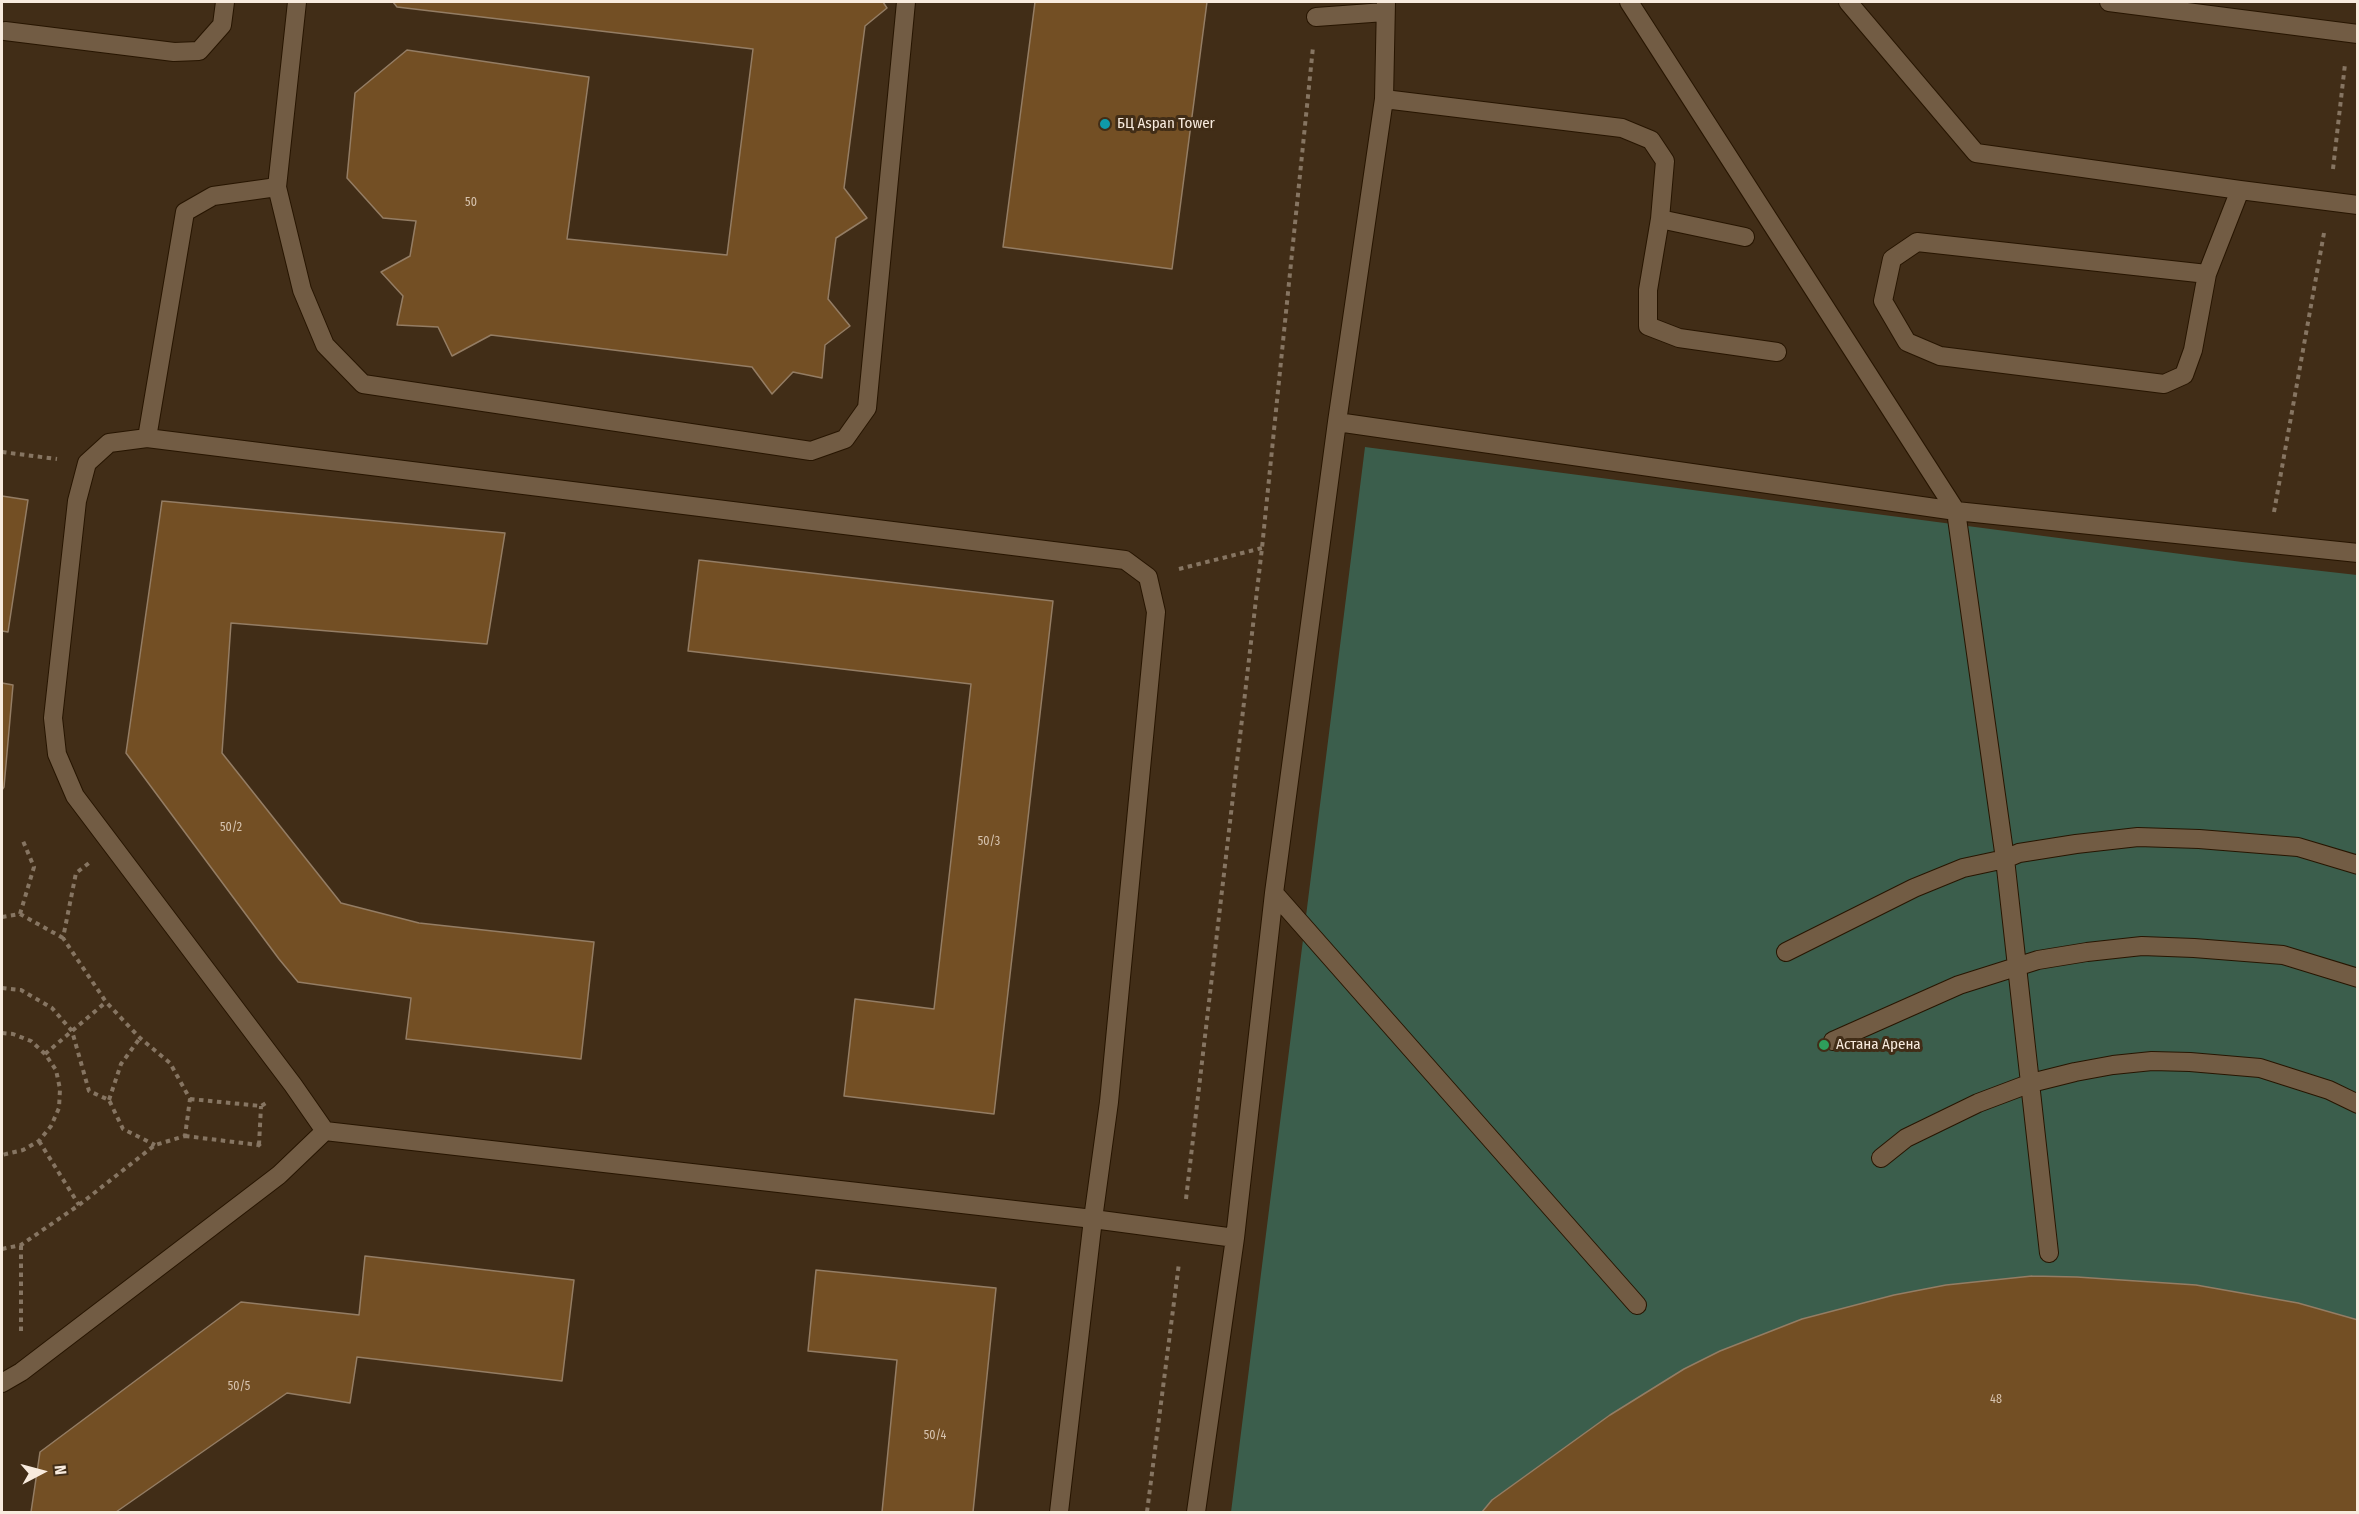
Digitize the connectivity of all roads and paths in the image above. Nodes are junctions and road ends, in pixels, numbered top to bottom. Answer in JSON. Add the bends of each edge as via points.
{"nodes":[{"id":1,"x":225,"y":2,"type":"edge"},
{"id":2,"x":297,"y":2,"type":"edge"},
{"id":3,"x":906,"y":2,"type":"edge"},
{"id":4,"x":1629,"y":2,"type":"edge"},
{"id":5,"x":1848,"y":2,"type":"edge"},
{"id":6,"x":2109,"y":2,"type":"edge"},
{"id":7,"x":1386,"y":7,"type":"edge"},
{"id":8,"x":1316,"y":17,"type":"joint"},
{"id":9,"x":5,"y":31,"type":"dead end"},
{"id":10,"x":2358,"y":34,"type":"edge"},
{"id":11,"x":2342,"y":86,"type":"dead end"},
{"id":12,"x":1384,"y":99,"type":"junction"},
{"id":13,"x":277,"y":187,"type":"junction"},
{"id":14,"x":2240,"y":190,"type":"junction"},
{"id":15,"x":2330,"y":202,"type":"junction"},
{"id":16,"x":2358,"y":205,"type":"edge"},
{"id":17,"x":1660,"y":219,"type":"junction"},
{"id":18,"x":1745,"y":237,"type":"dead end"},
{"id":19,"x":2207,"y":274,"type":"junction"},
{"id":20,"x":1777,"y":352,"type":"dead end"},
{"id":21,"x":1337,"y":422,"type":"junction"},
{"id":22,"x":147,"y":438,"type":"junction"},
{"id":23,"x":2,"y":452,"type":"edge"},
{"id":24,"x":87,"y":463,"type":"junction"},
{"id":25,"x":1956,"y":511,"type":"junction"},
{"id":26,"x":2269,"y":543,"type":"junction"},
{"id":27,"x":1262,"y":548,"type":"junction"},
{"id":28,"x":2358,"y":553,"type":"edge"},
{"id":29,"x":1148,"y":577,"type":"junction"},
{"id":30,"x":23,"y":841,"type":"dead end"},
{"id":31,"x":2005,"y":859,"type":"junction"},
{"id":32,"x":93,"y":860,"type":"dead end"},
{"id":33,"x":2358,"y":865,"type":"edge"},
{"id":34,"x":1274,"y":893,"type":"junction"},
{"id":35,"x":20,"y":914,"type":"junction"},
{"id":36,"x":2,"y":917,"type":"edge"},
{"id":37,"x":63,"y":938,"type":"junction"},
{"id":38,"x":1786,"y":951,"type":"dead end"},
{"id":39,"x":2016,"y":967,"type":"junction"},
{"id":40,"x":2358,"y":978,"type":"edge"},
{"id":41,"x":2,"y":988,"type":"edge"},
{"id":42,"x":106,"y":1002,"type":"junction"},
{"id":43,"x":72,"y":1031,"type":"junction"},
{"id":44,"x":2,"y":1033,"type":"edge"},
{"id":45,"x":140,"y":1038,"type":"junction"},
{"id":46,"x":1833,"y":1041,"type":"dead end"},
{"id":47,"x":45,"y":1054,"type":"junction"},
{"id":48,"x":2031,"y":1083,"type":"junction"},
{"id":49,"x":293,"y":1085,"type":"junction"},
{"id":50,"x":190,"y":1099,"type":"junction"},
{"id":51,"x":109,"y":1101,"type":"junction"},
{"id":52,"x":2358,"y":1104,"type":"edge"},
{"id":53,"x":261,"y":1106,"type":"junction"},
{"id":54,"x":325,"y":1131,"type":"junction"},
{"id":55,"x":185,"y":1136,"type":"junction"},
{"id":56,"x":39,"y":1140,"type":"junction"},
{"id":57,"x":154,"y":1145,"type":"junction"},
{"id":58,"x":259,"y":1145,"type":"junction"},
{"id":59,"x":2,"y":1155,"type":"edge"},
{"id":60,"x":1881,"y":1158,"type":"dead end"},
{"id":61,"x":279,"y":1175,"type":"junction"},
{"id":62,"x":79,"y":1205,"type":"junction"},
{"id":63,"x":1094,"y":1219,"type":"junction"},
{"id":64,"x":1183,"y":1231,"type":"junction"},
{"id":65,"x":1235,"y":1238,"type":"junction"},
{"id":66,"x":21,"y":1245,"type":"junction"},
{"id":67,"x":2,"y":1249,"type":"edge"},
{"id":68,"x":2049,"y":1253,"type":"dead end"},
{"id":69,"x":1637,"y":1305,"type":"dead end"},
{"id":70,"x":21,"y":1372,"type":"junction"},
{"id":71,"x":2,"y":1383,"type":"edge"},
{"id":72,"x":1059,"y":1512,"type":"edge"},
{"id":73,"x":1148,"y":1512,"type":"edge"},
{"id":74,"x":1196,"y":1512,"type":"edge"}],
"edges":[{"from":1,"to":9,"type":"lane","via":[[222,25],[199,51],[174,52]]},
{"from":2,"to":13,"type":"lane"},
{"from":3,"to":13,"type":"lane","via":[[867,408],[845,439],[811,451],[363,384],[324,345],[302,290]]},
{"from":4,"to":25,"type":"lane"},
{"from":5,"to":14,"type":"lane","via":[[1976,153]]},
{"from":6,"to":10,"type":"lane"},
{"from":7,"to":8,"type":"lane"},
{"from":7,"to":12,"type":"lane"},
{"from":8,"to":27,"type":"path"},
{"from":11,"to":15,"type":"path"},
{"from":12,"to":17,"type":"lane","via":[[1622,128],[1651,140],[1665,161]]},
{"from":12,"to":21,"type":"lane"},
{"from":13,"to":22,"type":"lane","via":[[213,196],[185,212]]},
{"from":14,"to":15,"type":"lane"},
{"from":14,"to":19,"type":"lane"},
{"from":15,"to":16,"type":"lane"},
{"from":15,"to":26,"type":"path"},
{"from":17,"to":18,"type":"lane"},
{"from":17,"to":20,"type":"lane","via":[[1647,290],[1648,326],[1679,338]]},
{"from":19,"to":19,"type":"lane","via":[[2193,350],[2184,375],[2164,384],[1940,356],[1907,342],[1883,301],[1892,259],[1917,242]]},
{"from":21,"to":25,"type":"lane"},
{"from":21,"to":34,"type":"lane"},
{"from":22,"to":24,"type":"lane","via":[[109,442]]},
{"from":22,"to":29,"type":"lane","via":[[1125,560]]},
{"from":23,"to":24,"type":"path"},
{"from":24,"to":49,"type":"lane","via":[[77,501],[53,718],[57,754],[75,796]]},
{"from":25,"to":26,"type":"lane"},
{"from":25,"to":31,"type":"lane"},
{"from":26,"to":28,"type":"lane"},
{"from":27,"to":29,"type":"path"},
{"from":27,"to":64,"type":"path"},
{"from":29,"to":63,"type":"lane","via":[[1156,612]]},
{"from":30,"to":35,"type":"path","via":[[34,867]]},
{"from":31,"to":33,"type":"lane","via":[[2019,853],[2138,837],[2199,838],[2298,847]]},
{"from":31,"to":38,"type":"lane","via":[[1963,868],[1914,888]]},
{"from":31,"to":39,"type":"lane"},
{"from":32,"to":37,"type":"path","via":[[76,873]]},
{"from":34,"to":65,"type":"lane"},
{"from":34,"to":69,"type":"lane"},
{"from":35,"to":36,"type":"path"},
{"from":35,"to":37,"type":"path"},
{"from":37,"to":42,"type":"path"},
{"from":39,"to":40,"type":"lane","via":[[2038,960],[2142,946],[2283,955]]},
{"from":39,"to":46,"type":"lane","via":[[1959,985]]},
{"from":39,"to":48,"type":"lane"},
{"from":41,"to":43,"type":"path","via":[[21,990],[52,1008]]},
{"from":42,"to":43,"type":"path"},
{"from":42,"to":45,"type":"path"},
{"from":43,"to":47,"type":"path"},
{"from":43,"to":51,"type":"path","via":[[89,1091]]},
{"from":44,"to":47,"type":"path","via":[[31,1041]]},
{"from":45,"to":50,"type":"path","via":[[170,1063]]},
{"from":45,"to":51,"type":"path","via":[[122,1064]]},
{"from":47,"to":56,"type":"path","via":[[56,1070],[59,1108]]},
{"from":48,"to":52,"type":"lane","via":[[2113,1065],[2190,1062],[2260,1068],[2329,1090]]},
{"from":48,"to":60,"type":"lane","via":[[1940,1120],[1906,1138]]},
{"from":48,"to":68,"type":"lane"},
{"from":49,"to":53,"type":"path"},
{"from":49,"to":54,"type":"lane"},
{"from":50,"to":53,"type":"path"},
{"from":50,"to":55,"type":"path"},
{"from":51,"to":57,"type":"path","via":[[123,1130]]},
{"from":53,"to":58,"type":"path"},
{"from":54,"to":61,"type":"lane"},
{"from":54,"to":63,"type":"lane"},
{"from":55,"to":57,"type":"path"},
{"from":55,"to":58,"type":"path"},
{"from":56,"to":59,"type":"path","via":[[23,1150]]},
{"from":56,"to":62,"type":"path"},
{"from":57,"to":62,"type":"path"},
{"from":58,"to":61,"type":"path"},
{"from":61,"to":70,"type":"lane"},
{"from":62,"to":66,"type":"path"},
{"from":63,"to":64,"type":"lane"},
{"from":63,"to":72,"type":"lane"},
{"from":64,"to":65,"type":"lane"},
{"from":64,"to":73,"type":"path"},
{"from":65,"to":74,"type":"lane"},
{"from":66,"to":67,"type":"path"},
{"from":66,"to":70,"type":"path"},
{"from":70,"to":71,"type":"lane"}]}
